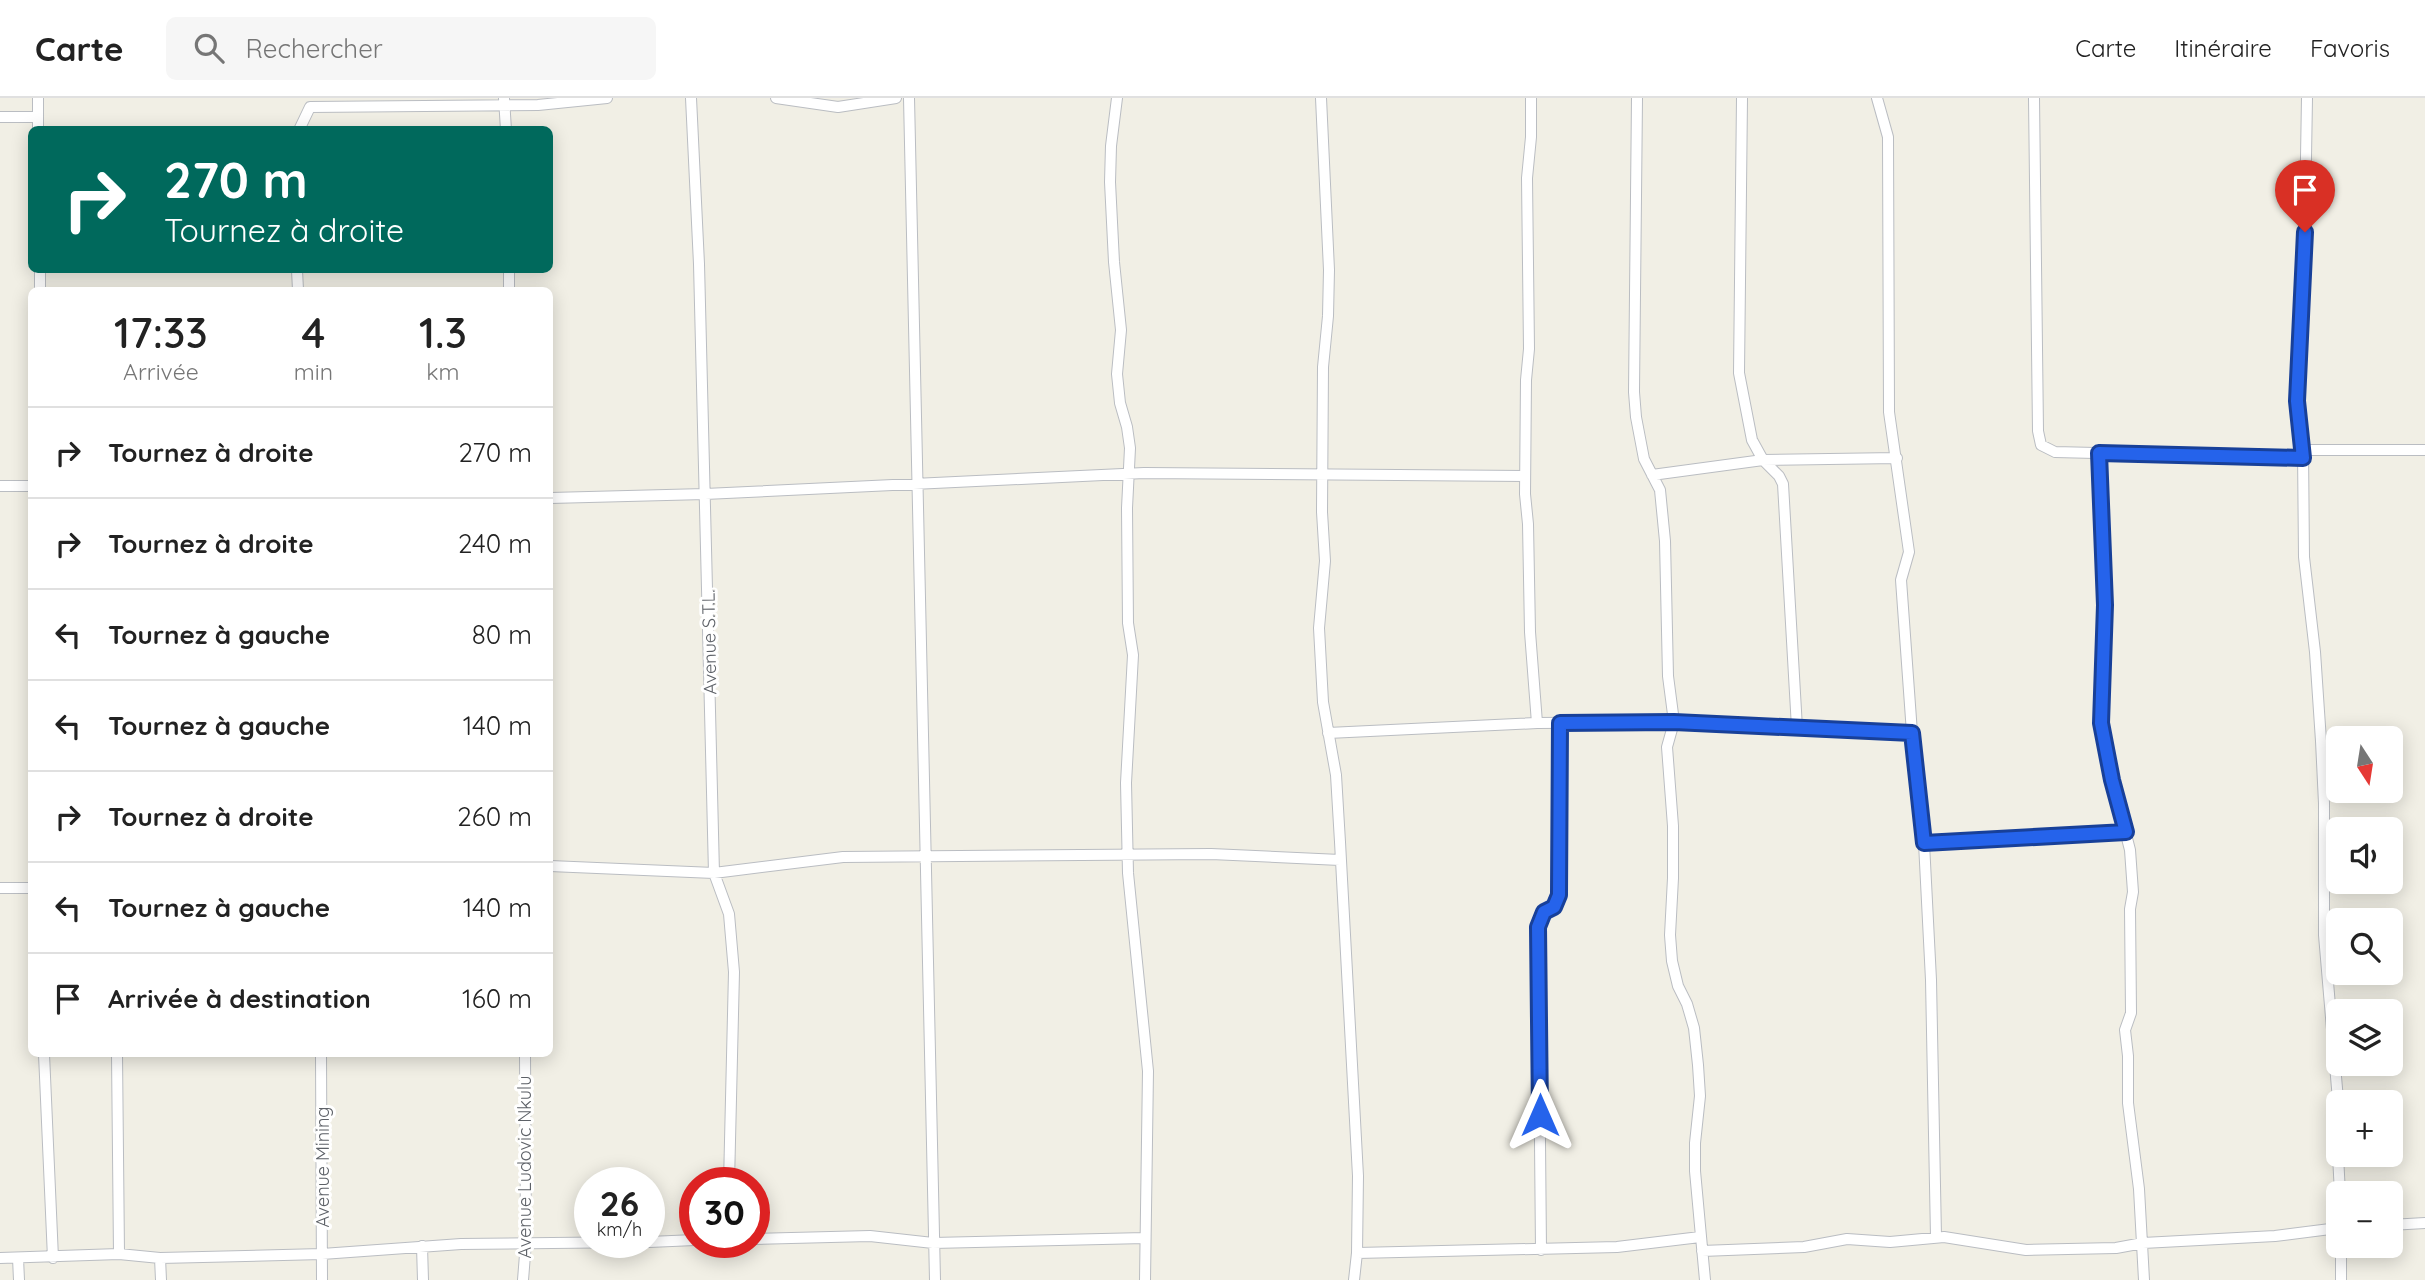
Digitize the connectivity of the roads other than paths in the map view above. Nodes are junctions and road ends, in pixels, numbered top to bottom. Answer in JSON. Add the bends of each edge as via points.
{"nodes":[{"id":1,"x":38,"y":98,"type":"edge"},
{"id":2,"x":607,"y":98,"type":"edge"},
{"id":3,"x":691,"y":98,"type":"edge"},
{"id":4,"x":776,"y":98,"type":"edge"},
{"id":5,"x":896,"y":98,"type":"edge"},
{"id":6,"x":909,"y":98,"type":"edge"},
{"id":7,"x":1117,"y":98,"type":"edge"},
{"id":8,"x":1321,"y":98,"type":"edge"},
{"id":9,"x":1531,"y":98,"type":"edge"},
{"id":10,"x":1637,"y":98,"type":"edge"},
{"id":11,"x":1742,"y":98,"type":"edge"},
{"id":12,"x":1877,"y":98,"type":"edge"},
{"id":13,"x":2034,"y":98,"type":"edge"},
{"id":14,"x":2307,"y":98,"type":"edge"},
{"id":15,"x":505,"y":101,"type":"edge"},
{"id":16,"x":0,"y":117,"type":"edge"},
{"id":17,"x":38,"y":117,"type":"junction"},
{"id":18,"x":38,"y":126,"type":"edge"},
{"id":19,"x":301,"y":126,"type":"edge"},
{"id":20,"x":506,"y":126,"type":"edge"},
{"id":21,"x":2425,"y":450,"type":"edge"},
{"id":22,"x":2099,"y":453,"type":"junction"},
{"id":23,"x":2303,"y":454,"type":"junction"},
{"id":24,"x":1897,"y":458,"type":"junction"},
{"id":25,"x":1763,"y":460,"type":"junction"},
{"id":26,"x":1128,"y":474,"type":"junction"},
{"id":27,"x":1323,"y":474,"type":"junction"},
{"id":28,"x":1652,"y":475,"type":"junction"},
{"id":29,"x":1525,"y":476,"type":"junction"},
{"id":30,"x":917,"y":484,"type":"junction"},
{"id":31,"x":0,"y":486,"type":"edge"},
{"id":32,"x":28,"y":486,"type":"edge"},
{"id":33,"x":705,"y":494,"type":"junction"},
{"id":34,"x":553,"y":498,"type":"edge"},
{"id":35,"x":1674,"y":722,"type":"junction"},
{"id":36,"x":1537,"y":723,"type":"junction"},
{"id":37,"x":1560,"y":723,"type":"junction"},
{"id":38,"x":1797,"y":728,"type":"junction"},
{"id":39,"x":1328,"y":733,"type":"junction"},
{"id":40,"x":1912,"y":733,"type":"junction"},
{"id":41,"x":2126,"y":832,"type":"junction"},
{"id":42,"x":1924,"y":843,"type":"junction"},
{"id":43,"x":1128,"y":855,"type":"junction"},
{"id":44,"x":925,"y":856,"type":"junction"},
{"id":45,"x":1340,"y":860,"type":"junction"},
{"id":46,"x":553,"y":866,"type":"edge"},
{"id":47,"x":715,"y":873,"type":"junction"},
{"id":48,"x":0,"y":888,"type":"edge"},
{"id":49,"x":28,"y":888,"type":"edge"},
{"id":50,"x":44,"y":1057,"type":"edge"},
{"id":51,"x":117,"y":1057,"type":"edge"},
{"id":52,"x":321,"y":1057,"type":"edge"},
{"id":53,"x":525,"y":1057,"type":"edge"},
{"id":54,"x":2336,"y":1090,"type":"edge"},
{"id":55,"x":729,"y":1167,"type":"edge"},
{"id":56,"x":2425,"y":1223,"type":"edge"},
{"id":57,"x":2403,"y":1224,"type":"edge"},
{"id":58,"x":2326,"y":1229,"type":"edge"},
{"id":59,"x":1700,"y":1237,"type":"junction"},
{"id":60,"x":1936,"y":1237,"type":"junction"},
{"id":61,"x":1145,"y":1238,"type":"junction"},
{"id":62,"x":770,"y":1239,"type":"edge"},
{"id":63,"x":526,"y":1242,"type":"junction"},
{"id":64,"x":574,"y":1242,"type":"edge"},
{"id":65,"x":933,"y":1243,"type":"junction"},
{"id":66,"x":2143,"y":1243,"type":"junction"},
{"id":67,"x":422,"y":1246,"type":"junction"},
{"id":68,"x":1541,"y":1250,"type":"junction"},
{"id":69,"x":1702,"y":1251,"type":"junction"},
{"id":70,"x":1357,"y":1253,"type":"junction"},
{"id":71,"x":120,"y":1254,"type":"junction"},
{"id":72,"x":322,"y":1254,"type":"junction"},
{"id":73,"x":0,"y":1258,"type":"edge"},
{"id":74,"x":18,"y":1258,"type":"junction"},
{"id":75,"x":53,"y":1258,"type":"junction"},
{"id":76,"x":160,"y":1258,"type":"junction"},
{"id":77,"x":2340,"y":1258,"type":"edge"},
{"id":78,"x":19,"y":1280,"type":"edge"},
{"id":79,"x":161,"y":1280,"type":"edge"},
{"id":80,"x":323,"y":1280,"type":"edge"},
{"id":81,"x":423,"y":1280,"type":"edge"},
{"id":82,"x":523,"y":1280,"type":"edge"},
{"id":83,"x":935,"y":1280,"type":"edge"},
{"id":84,"x":1145,"y":1280,"type":"edge"},
{"id":85,"x":1354,"y":1280,"type":"edge"},
{"id":86,"x":1705,"y":1280,"type":"edge"},
{"id":87,"x":2144,"y":1280,"type":"edge"},
{"id":88,"x":2341,"y":1280,"type":"edge"}],
"edges":[{"from":1,"to":17,"type":"street"},
{"from":2,"to":15,"type":"street","via":[[538,105]]},
{"from":3,"to":33,"type":"street","name":"Avenue S.T.L."},
{"from":4,"to":5,"type":"street","via":[[838,107]]},
{"from":6,"to":30,"type":"street"},
{"from":7,"to":26,"type":"street","via":[[1110,181],[1121,330],[1117,374],[1130,448]]},
{"from":8,"to":27,"type":"street","via":[[1329,270],[1322,367]]},
{"from":9,"to":29,"type":"street"},
{"from":10,"to":28,"type":"street","via":[[1634,392],[1640,441]]},
{"from":11,"to":25,"type":"street","via":[[1739,373],[1752,440]]},
{"from":12,"to":24,"type":"street","via":[[1888,137],[1889,412]]},
{"from":13,"to":22,"type":"street","via":[[2038,430],[2042,445],[2055,452]]},
{"from":14,"to":23,"type":"street","via":[[2297,401]]},
{"from":15,"to":19,"type":"street","via":[[310,107]]},
{"from":15,"to":20,"type":"street"},
{"from":16,"to":17,"type":"street"},
{"from":17,"to":18,"type":"street"},
{"from":21,"to":23,"type":"street"},
{"from":22,"to":23,"type":"street"},
{"from":22,"to":41,"type":"street","via":[[2105,605],[2101,723]]},
{"from":23,"to":54,"type":"street","via":[[2304,557],[2321,741],[2324,935]]},
{"from":24,"to":25,"type":"street"},
{"from":24,"to":40,"type":"street","via":[[1909,552],[1901,580]]},
{"from":25,"to":28,"type":"street"},
{"from":25,"to":38,"type":"street","via":[[1783,484]]},
{"from":26,"to":27,"type":"street"},
{"from":26,"to":30,"type":"street"},
{"from":26,"to":43,"type":"street","via":[[1128,623],[1133,655],[1126,783]]},
{"from":27,"to":29,"type":"street"},
{"from":27,"to":39,"type":"street","via":[[1325,561],[1319,628]]},
{"from":28,"to":35,"type":"street","via":[[1660,490],[1662,512]]},
{"from":29,"to":36,"type":"street"},
{"from":30,"to":33,"type":"street"},
{"from":30,"to":44,"type":"street"},
{"from":31,"to":32,"type":"street"},
{"from":33,"to":34,"type":"street"},
{"from":33,"to":47,"type":"street","name":"Avenue S.T.L."},
{"from":35,"to":37,"type":"street"},
{"from":35,"to":38,"type":"street"},
{"from":35,"to":59,"type":"street","via":[[1667,747],[1674,852],[1670,935],[1678,986],[1694,1027],[1698,1065],[1695,1143]]},
{"from":36,"to":37,"type":"street"},
{"from":36,"to":39,"type":"street"},
{"from":37,"to":68,"type":"street","via":[[1559,895],[1538,927]]},
{"from":38,"to":40,"type":"street"},
{"from":39,"to":45,"type":"street","via":[[1336,775]]},
{"from":40,"to":42,"type":"street"},
{"from":41,"to":42,"type":"street"},
{"from":41,"to":66,"type":"street","via":[[2133,892],[2131,1013],[2125,1030],[2128,1103]]},
{"from":42,"to":60,"type":"street"},
{"from":43,"to":44,"type":"street"},
{"from":43,"to":45,"type":"street"},
{"from":43,"to":61,"type":"street","via":[[1148,1071]]},
{"from":44,"to":47,"type":"street","via":[[843,857]]},
{"from":44,"to":65,"type":"street"},
{"from":45,"to":70,"type":"street"},
{"from":46,"to":47,"type":"street"},
{"from":47,"to":55,"type":"street","name":"Avenue S.T.L.","via":[[729,914],[734,972]]},
{"from":48,"to":49,"type":"street"},
{"from":50,"to":75,"type":"street"},
{"from":51,"to":71,"type":"street"},
{"from":52,"to":72,"type":"street","name":"Avenue Mining"},
{"from":53,"to":63,"type":"street","name":"Avenue Ludovic Nkulu"},
{"from":56,"to":57,"type":"street"},
{"from":58,"to":66,"type":"street"},
{"from":59,"to":68,"type":"street"},
{"from":59,"to":69,"type":"street"},
{"from":60,"to":66,"type":"street","via":[[2026,1250]]},
{"from":60,"to":69,"type":"street"},
{"from":61,"to":65,"type":"street"},
{"from":61,"to":84,"type":"street"},
{"from":62,"to":65,"type":"street","via":[[870,1236]]},
{"from":63,"to":64,"type":"street"},
{"from":63,"to":67,"type":"street"},
{"from":63,"to":82,"type":"street","name":"Avenue Ludovic Nkulu"},
{"from":65,"to":83,"type":"street"},
{"from":66,"to":87,"type":"street"},
{"from":67,"to":72,"type":"street"},
{"from":67,"to":81,"type":"street"},
{"from":68,"to":70,"type":"street"},
{"from":69,"to":86,"type":"street"},
{"from":70,"to":85,"type":"street"},
{"from":71,"to":75,"type":"street"},
{"from":71,"to":76,"type":"street"},
{"from":72,"to":76,"type":"street"},
{"from":72,"to":80,"type":"street","name":"Avenue Mining"},
{"from":73,"to":74,"type":"street"},
{"from":74,"to":75,"type":"street"},
{"from":74,"to":78,"type":"street"},
{"from":76,"to":79,"type":"street"},
{"from":77,"to":88,"type":"street"}]}
